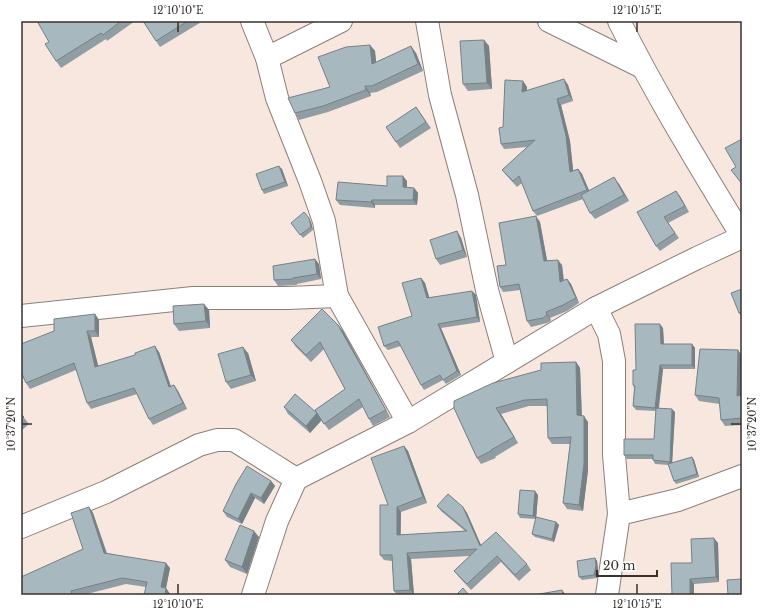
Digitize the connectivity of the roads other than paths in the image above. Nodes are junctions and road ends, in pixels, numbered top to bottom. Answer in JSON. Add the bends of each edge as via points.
{"nodes":[{"id":1,"x":252,"y":21,"type":"edge"},
{"id":2,"x":341,"y":21,"type":"edge"},
{"id":3,"x":427,"y":21,"type":"edge"},
{"id":4,"x":549,"y":21,"type":"edge"},
{"id":5,"x":619,"y":21,"type":"edge"},
{"id":6,"x":267,"y":58,"type":"junction"},
{"id":7,"x":642,"y":67,"type":"junction"},
{"id":8,"x":742,"y":237,"type":"edge"},
{"id":9,"x":337,"y":296,"type":"junction"},
{"id":10,"x":596,"y":308,"type":"junction"},
{"id":11,"x":21,"y":316,"type":"edge"},
{"id":12,"x":508,"y":362,"type":"junction"},
{"id":13,"x":408,"y":422,"type":"junction"},
{"id":14,"x":742,"y":476,"type":"edge"},
{"id":15,"x":296,"y":479,"type":"junction"},
{"id":16,"x":619,"y":514,"type":"junction"},
{"id":17,"x":21,"y":528,"type":"edge"},
{"id":18,"x":253,"y":595,"type":"edge"},
{"id":19,"x":607,"y":595,"type":"edge"}],
"edges":[{"from":1,"to":6,"type":"street"},
{"from":2,"to":6,"type":"street"},
{"from":3,"to":12,"type":"street","via":[[440,95],[487,290]]},
{"from":4,"to":7,"type":"street"},
{"from":5,"to":7,"type":"street"},
{"from":6,"to":9,"type":"street","via":[[277,98],[324,221]]},
{"from":7,"to":8,"type":"street"},
{"from":8,"to":10,"type":"street"},
{"from":9,"to":11,"type":"street","via":[[193,298]]},
{"from":9,"to":13,"type":"street"},
{"from":10,"to":12,"type":"street"},
{"from":10,"to":16,"type":"street","via":[[609,334],[614,361],[614,455]]},
{"from":12,"to":13,"type":"street"},
{"from":13,"to":15,"type":"street"},
{"from":14,"to":16,"type":"street","via":[[678,500]]},
{"from":15,"to":17,"type":"street","via":[[234,440],[217,440],[199,445],[106,492]]},
{"from":15,"to":18,"type":"street","via":[[277,521]]},
{"from":16,"to":19,"type":"street"}]}
